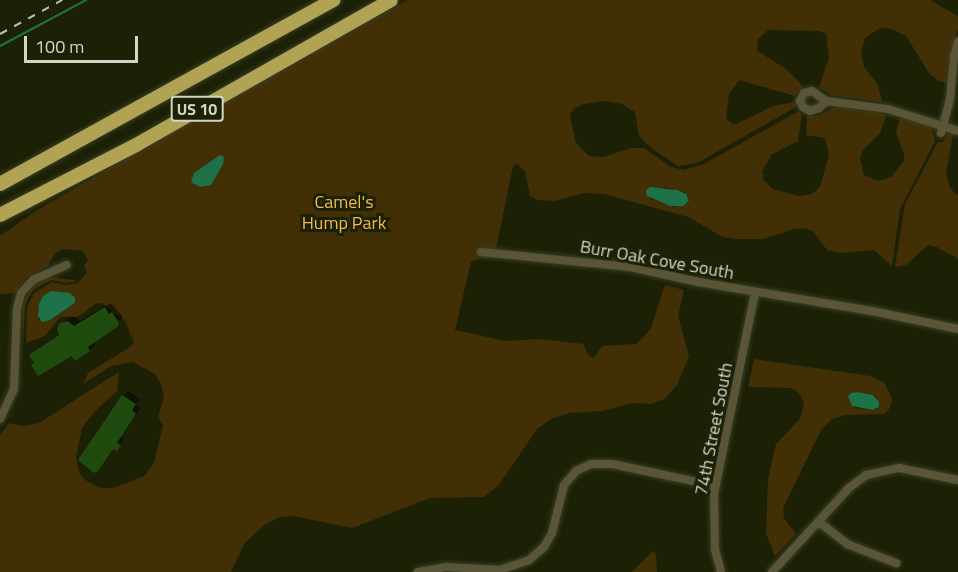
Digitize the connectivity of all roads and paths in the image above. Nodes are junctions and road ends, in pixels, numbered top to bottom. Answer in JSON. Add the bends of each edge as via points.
{"nodes":[{"id":1,"x":334,"y":0,"type":"edge"},
{"id":2,"x":391,"y":0,"type":"edge"},
{"id":3,"x":958,"y":42,"type":"edge"},
{"id":4,"x":826,"y":101,"type":"dead end"},
{"id":5,"x":942,"y":129,"type":"junction"},
{"id":6,"x":958,"y":131,"type":"edge"},
{"id":7,"x":0,"y":184,"type":"edge"},
{"id":8,"x":0,"y":215,"type":"edge"},
{"id":9,"x":481,"y":252,"type":"dead end"},
{"id":10,"x":67,"y":265,"type":"dead end"},
{"id":11,"x":755,"y":292,"type":"junction"},
{"id":12,"x":958,"y":329,"type":"edge"},
{"id":13,"x":0,"y":419,"type":"edge"},
{"id":14,"x":958,"y":480,"type":"edge"},
{"id":15,"x":716,"y":486,"type":"junction"},
{"id":16,"x":819,"y":522,"type":"junction"},
{"id":17,"x":896,"y":564,"type":"dead end"},
{"id":18,"x":418,"y":572,"type":"edge"},
{"id":19,"x":721,"y":572,"type":"edge"},
{"id":20,"x":772,"y":572,"type":"edge"}],
"edges":[{"from":1,"to":7,"type":"highway","number":"US 10"},
{"from":2,"to":8,"type":"highway","number":"US 10","via":[[136,145]]},
{"from":3,"to":5,"type":"street"},
{"from":4,"to":5,"type":"street","via":[[888,109]]},
{"from":5,"to":6,"type":"street"},
{"from":9,"to":11,"type":"street","name":"Burr Oak Cove South","via":[[623,266]]},
{"from":10,"to":13,"type":"street","via":[[33,280],[21,293],[14,389]]},
{"from":11,"to":12,"type":"street","name":"Burr Oak Cove South","via":[[872,310]]},
{"from":11,"to":15,"type":"street","name":"74th Street South"},
{"from":14,"to":16,"type":"street","via":[[905,468],[877,471],[852,486]]},
{"from":15,"to":18,"type":"street","via":[[612,464],[591,464],[576,471],[564,485],[552,533],[529,560],[504,569],[446,567]]},
{"from":15,"to":19,"type":"street","name":"74th Street South","via":[[715,542]]},
{"from":16,"to":17,"type":"street","via":[[847,544]]},
{"from":16,"to":20,"type":"street"}]}
